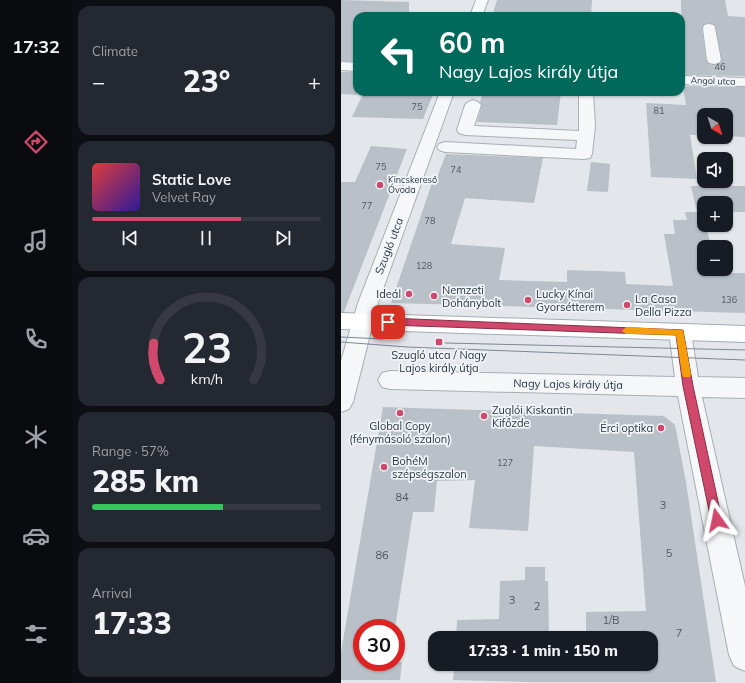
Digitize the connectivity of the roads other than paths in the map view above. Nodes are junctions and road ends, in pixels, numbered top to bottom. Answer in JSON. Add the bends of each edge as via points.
{"nodes":[{"id":1,"x":482,"y":0,"type":"edge"},
{"id":2,"x":478,"y":12,"type":"edge"},
{"id":3,"x":709,"y":28,"type":"dead end"},
{"id":4,"x":341,"y":66,"type":"edge"},
{"id":5,"x":353,"y":66,"type":"edge"},
{"id":6,"x":716,"y":72,"type":"junction"},
{"id":7,"x":685,"y":79,"type":"edge"},
{"id":8,"x":745,"y":82,"type":"edge"},
{"id":9,"x":445,"y":96,"type":"edge"},
{"id":10,"x":586,"y":96,"type":"edge"},
{"id":11,"x":473,"y":105,"type":"dead end"},
{"id":12,"x":586,"y":136,"type":"junction"},
{"id":13,"x":445,"y":147,"type":"dead end"},
{"id":14,"x":351,"y":321,"type":"edge"},
{"id":15,"x":680,"y":332,"type":"junction"},
{"id":16,"x":745,"y":334,"type":"edge"},
{"id":17,"x":345,"y":373,"type":"edge"},
{"id":18,"x":390,"y":380,"type":"dead end"},
{"id":19,"x":688,"y":386,"type":"junction"},
{"id":20,"x":745,"y":388,"type":"edge"},
{"id":21,"x":341,"y":402,"type":"edge"},
{"id":22,"x":745,"y":655,"type":"edge"}],
"edges":[{"from":1,"to":2,"type":"street"},
{"from":3,"to":6,"type":"street"},
{"from":4,"to":5,"type":"street"},
{"from":6,"to":7,"type":"street","name":"Angol utca"},
{"from":6,"to":8,"type":"street","name":"Angol utca"},
{"from":9,"to":14,"type":"street","name":"Szugló utca"},
{"from":10,"to":12,"type":"street"},
{"from":11,"to":12,"type":"street","via":[[465,130]]},
{"from":12,"to":13,"type":"street","via":[[584,154]]},
{"from":14,"to":15,"type":"main road"},
{"from":14,"to":17,"type":"street","name":"Szugló utca"},
{"from":15,"to":16,"type":"main road"},
{"from":15,"to":19,"type":"street"},
{"from":17,"to":21,"type":"street","name":"Szugló utca"},
{"from":18,"to":19,"type":"street","name":"Nagy Lajos király útja"},
{"from":19,"to":20,"type":"street","name":"Nagy Lajos király útja"},
{"from":19,"to":22,"type":"street"}]}
